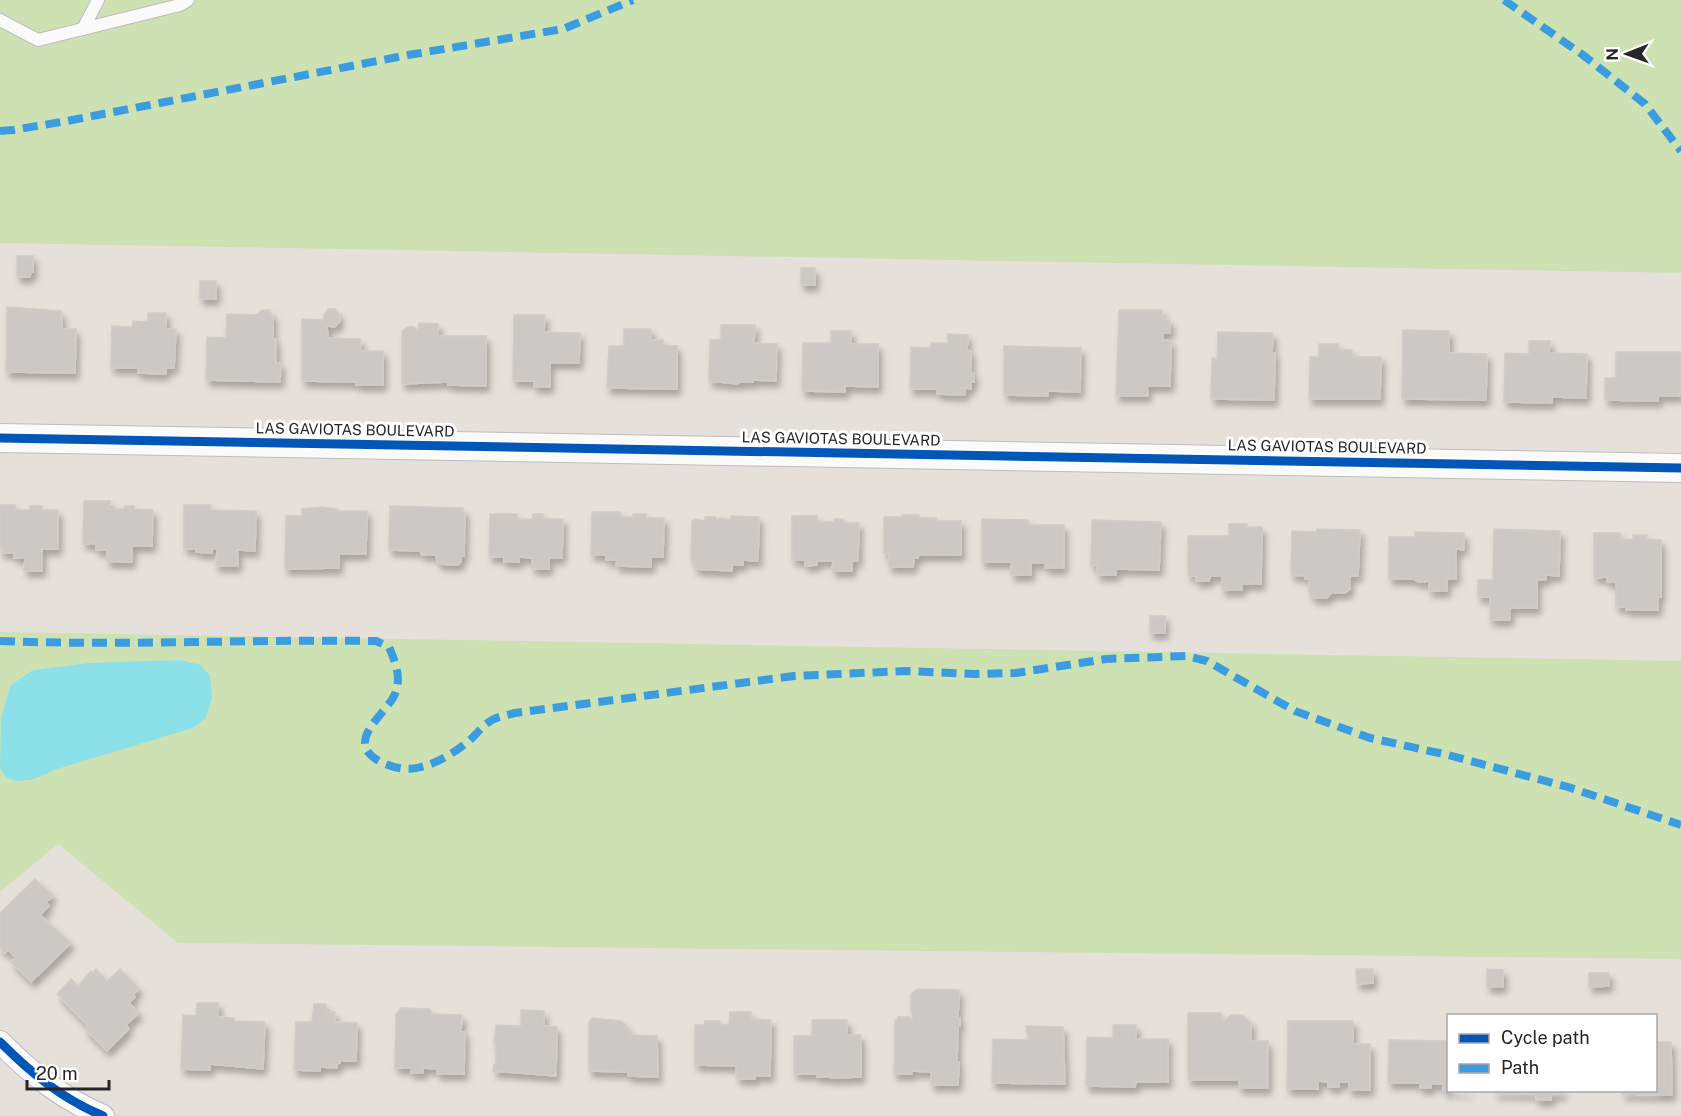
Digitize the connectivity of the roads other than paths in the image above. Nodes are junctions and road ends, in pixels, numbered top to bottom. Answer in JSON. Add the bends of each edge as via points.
{"nodes":[{"id":1,"x":98,"y":0,"type":"edge"},
{"id":2,"x":188,"y":0,"type":"edge"},
{"id":3,"x":0,"y":20,"type":"edge"},
{"id":4,"x":83,"y":29,"type":"junction"},
{"id":5,"x":0,"y":438,"type":"edge"},
{"id":6,"x":1681,"y":468,"type":"edge"},
{"id":7,"x":0,"y":1042,"type":"edge"},
{"id":8,"x":103,"y":1116,"type":"edge"}],
"edges":[{"from":1,"to":4,"type":"lane"},
{"from":2,"to":4,"type":"lane"},
{"from":3,"to":4,"type":"lane","via":[[38,40]]},
{"from":5,"to":6,"type":"street","name":"LAS GAVIOTAS BOULEVARD"},
{"from":7,"to":8,"type":"street","via":[[50,1087]]}]}
